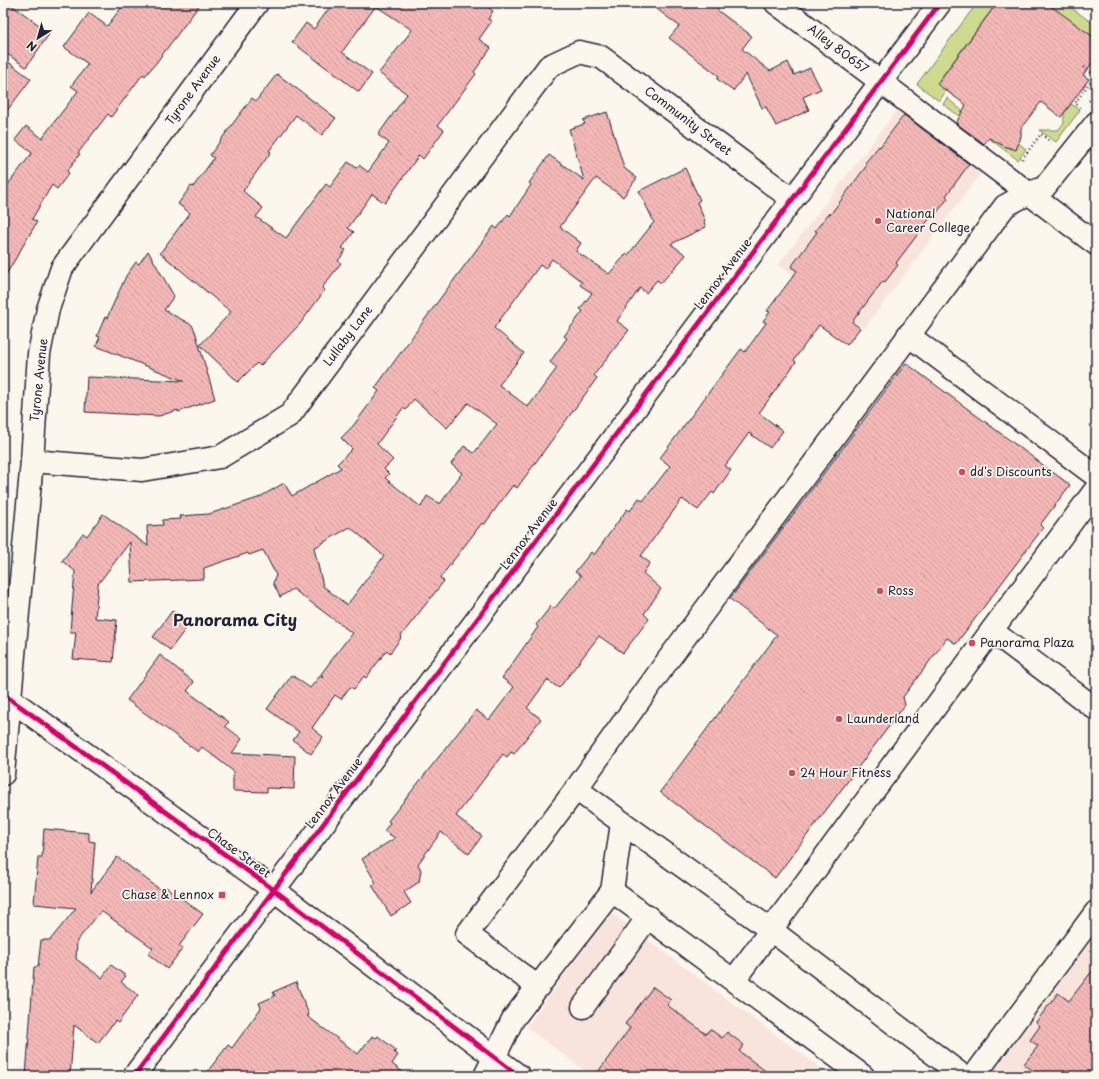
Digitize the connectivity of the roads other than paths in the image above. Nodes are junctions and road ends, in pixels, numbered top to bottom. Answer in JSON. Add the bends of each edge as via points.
{"nodes":[{"id":1,"x":257,"y":3,"type":"edge"},
{"id":2,"x":776,"y":3,"type":"edge"},
{"id":3,"x":940,"y":3,"type":"edge"},
{"id":4,"x":579,"y":52,"type":"joint"},
{"id":5,"x":881,"y":81,"type":"junction"},
{"id":6,"x":1096,"y":123,"type":"edge"},
{"id":7,"x":1029,"y":193,"type":"junction"},
{"id":8,"x":792,"y":199,"type":"junction"},
{"id":9,"x":1096,"y":244,"type":"edge"},
{"id":10,"x":908,"y":335,"type":"junction"},
{"id":11,"x":32,"y":461,"type":"junction"},
{"id":12,"x":1096,"y":476,"type":"edge"},
{"id":13,"x":1096,"y":489,"type":"edge"},
{"id":14,"x":992,"y":631,"type":"junction"},
{"id":15,"x":6,"y":696,"type":"edge"},
{"id":16,"x":1096,"y":708,"type":"edge"},
{"id":17,"x":3,"y":774,"type":"edge"},
{"id":18,"x":576,"y":789,"type":"junction"},
{"id":19,"x":622,"y":823,"type":"junction"},
{"id":20,"x":274,"y":890,"type":"junction"},
{"id":21,"x":612,"y":890,"type":"junction"},
{"id":22,"x":1096,"y":912,"type":"edge"},
{"id":23,"x":648,"y":917,"type":"junction"},
{"id":24,"x":771,"y":930,"type":"junction"},
{"id":25,"x":734,"y":980,"type":"junction"},
{"id":26,"x":538,"y":987,"type":"junction"},
{"id":27,"x":583,"y":1007,"type":"dead end"},
{"id":28,"x":490,"y":1067,"type":"edge"},
{"id":29,"x":837,"y":1069,"type":"edge"},
{"id":30,"x":134,"y":1076,"type":"edge"},
{"id":31,"x":519,"y":1076,"type":"edge"},
{"id":32,"x":863,"y":1076,"type":"edge"},
{"id":33,"x":963,"y":1076,"type":"edge"},
{"id":34,"x":974,"y":1076,"type":"edge"}],
"edges":[{"from":1,"to":11,"type":"street","name":"Tyrone Avenue","via":[[62,268],[48,309],[39,354]]},
{"from":2,"to":5,"type":"street","name":"Alley 80657"},
{"from":3,"to":5,"type":"street","name":"Lennox Avenue"},
{"from":4,"to":8,"type":"street","name":"Community Street","via":[[601,57]]},
{"from":4,"to":11,"type":"street","name":"Lullaby Lane","via":[[549,66],[290,415],[220,457],[142,470]]},
{"from":5,"to":7,"type":"street","name":"Alley 80657"},
{"from":5,"to":8,"type":"street","name":"Lennox Avenue"},
{"from":6,"to":7,"type":"street","via":[[1044,188]]},
{"from":7,"to":9,"type":"street","name":"Alley 80657"},
{"from":7,"to":10,"type":"street","via":[[1005,206]]},
{"from":8,"to":20,"type":"street","name":"Lennox Avenue"},
{"from":10,"to":12,"type":"street"},
{"from":10,"to":18,"type":"street"},
{"from":11,"to":15,"type":"street","name":"Tyrone Avenue"},
{"from":13,"to":14,"type":"street"},
{"from":14,"to":16,"type":"street"},
{"from":14,"to":24,"type":"street"},
{"from":15,"to":17,"type":"street","name":"Tyrone Avenue"},
{"from":15,"to":20,"type":"street","name":"Chase Street"},
{"from":18,"to":19,"type":"street"},
{"from":18,"to":26,"type":"street","via":[[467,934]]},
{"from":19,"to":21,"type":"street"},
{"from":19,"to":24,"type":"street"},
{"from":20,"to":28,"type":"street","name":"Chase Street"},
{"from":20,"to":30,"type":"street","name":"Lennox Avenue"},
{"from":21,"to":23,"type":"street"},
{"from":21,"to":26,"type":"street"},
{"from":22,"to":34,"type":"street"},
{"from":23,"to":25,"type":"street"},
{"from":23,"to":27,"type":"street"},
{"from":24,"to":25,"type":"street"},
{"from":24,"to":33,"type":"street"},
{"from":25,"to":29,"type":"street"},
{"from":26,"to":28,"type":"street","via":[[513,1019]]},
{"from":28,"to":31,"type":"street","name":"Chase Street"},
{"from":29,"to":32,"type":"street"}]}
